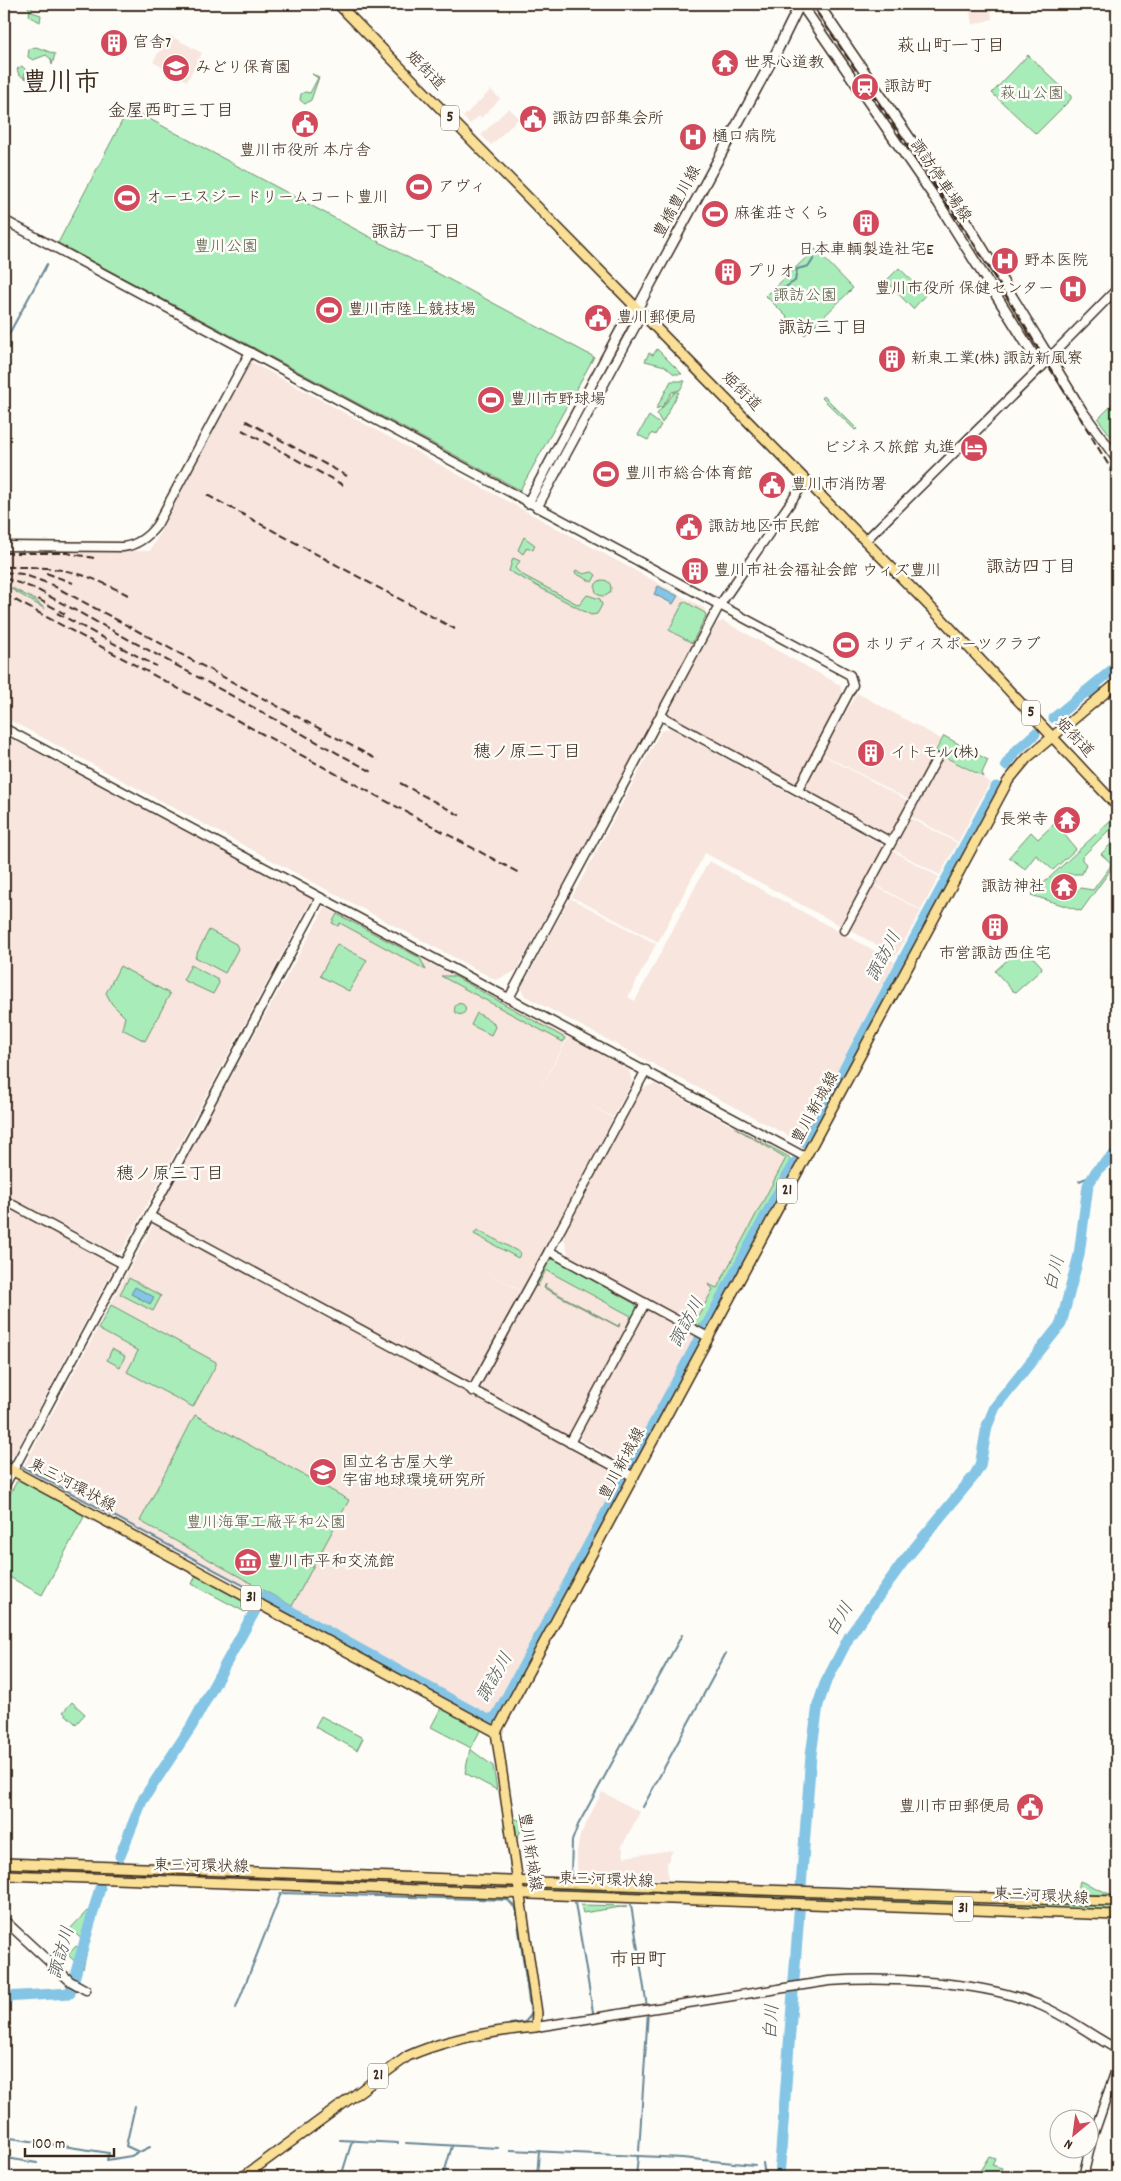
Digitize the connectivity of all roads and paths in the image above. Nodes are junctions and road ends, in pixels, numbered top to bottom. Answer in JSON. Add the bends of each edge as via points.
{"nodes":[{"id":1,"x":338,"y":4,"type":"edge"},
{"id":2,"x":801,"y":4,"type":"edge"},
{"id":3,"x":818,"y":4,"type":"edge"},
{"id":4,"x":4,"y":220,"type":"edge"},
{"id":5,"x":1117,"y":288,"type":"edge"},
{"id":6,"x":638,"y":309,"type":"junction"},
{"id":7,"x":250,"y":352,"type":"junction"},
{"id":8,"x":1050,"y":357,"type":"junction"},
{"id":9,"x":1041,"y":367,"type":"junction"},
{"id":10,"x":1117,"y":459,"type":"edge"},
{"id":11,"x":806,"y":480,"type":"junction"},
{"id":12,"x":528,"y":503,"type":"junction"},
{"id":13,"x":537,"y":507,"type":"junction"},
{"id":14,"x":865,"y":541,"type":"junction"},
{"id":15,"x":4,"y":546,"type":"edge"},
{"id":16,"x":719,"y":606,"type":"junction"},
{"id":17,"x":1117,"y":683,"type":"edge"},
{"id":18,"x":660,"y":716,"type":"junction"},
{"id":19,"x":4,"y":728,"type":"edge"},
{"id":20,"x":1053,"y":736,"type":"junction"},
{"id":21,"x":937,"y":758,"type":"dead end"},
{"id":22,"x":798,"y":790,"type":"junction"},
{"id":23,"x":1117,"y":806,"type":"edge"},
{"id":24,"x":891,"y":842,"type":"junction"},
{"id":25,"x":320,"y":898,"type":"junction"},
{"id":26,"x":844,"y":930,"type":"dead end"},
{"id":27,"x":509,"y":998,"type":"junction"},
{"id":28,"x":646,"y":1070,"type":"junction"},
{"id":29,"x":805,"y":1157,"type":"junction"},
{"id":30,"x":4,"y":1200,"type":"edge"},
{"id":31,"x":150,"y":1216,"type":"junction"},
{"id":32,"x":549,"y":1251,"type":"junction"},
{"id":33,"x":123,"y":1264,"type":"junction"},
{"id":34,"x":645,"y":1303,"type":"junction"},
{"id":35,"x":703,"y":1334,"type":"junction"},
{"id":36,"x":472,"y":1390,"type":"junction"},
{"id":37,"x":570,"y":1443,"type":"junction"},
{"id":38,"x":8,"y":1469,"type":"edge"},
{"id":39,"x":629,"y":1475,"type":"junction"},
{"id":40,"x":4,"y":1487,"type":"edge"},
{"id":41,"x":496,"y":1732,"type":"junction"},
{"id":42,"x":4,"y":1863,"type":"edge"},
{"id":43,"x":4,"y":1875,"type":"edge"},
{"id":44,"x":519,"y":1881,"type":"junction"},
{"id":45,"x":520,"y":1893,"type":"junction"},
{"id":46,"x":1117,"y":1901,"type":"edge"},
{"id":47,"x":1117,"y":1915,"type":"edge"},
{"id":48,"x":4,"y":1920,"type":"edge"},
{"id":49,"x":86,"y":1990,"type":"dead end"},
{"id":50,"x":536,"y":2027,"type":"junction"},
{"id":51,"x":1117,"y":2049,"type":"edge"},
{"id":52,"x":1117,"y":2067,"type":"edge"},
{"id":53,"x":243,"y":2177,"type":"edge"},
{"id":54,"x":1083,"y":2177,"type":"edge"}],
"edges":[{"from":1,"to":6,"type":"main road","name":"姫街道","number":"5"},
{"from":2,"to":6,"type":"main road","name":"豊橋豊川線"},
{"from":2,"to":9,"type":"main road","name":"諏訪停車場線","via":[[939,204]]},
{"from":3,"to":8,"type":"main road","name":"諏訪停車場線","via":[[961,213]]},
{"from":4,"to":7,"type":"street"},
{"from":5,"to":8,"type":"street"},
{"from":6,"to":11,"type":"main road","name":"姫街道","number":"5"},
{"from":6,"to":12,"type":"main road"},
{"from":6,"to":13,"type":"main road"},
{"from":7,"to":12,"type":"street"},
{"from":7,"to":15,"type":"street","via":[[157,525],[147,537],[123,547]]},
{"from":8,"to":9,"type":"main road"},
{"from":8,"to":10,"type":"main road","name":"諏訪停車場線","via":[[1082,411]]},
{"from":9,"to":14,"type":"street"},
{"from":11,"to":14,"type":"main road","name":"姫街道","number":"5"},
{"from":11,"to":16,"type":"street"},
{"from":12,"to":13,"type":"street"},
{"from":13,"to":16,"type":"street"},
{"from":14,"to":20,"type":"main road","name":"姫街道","number":"5"},
{"from":16,"to":18,"type":"street"},
{"from":16,"to":22,"type":"street","via":[[850,675],[853,681]]},
{"from":17,"to":20,"type":"main road","name":"豊川新城線","number":"21"},
{"from":18,"to":22,"type":"street"},
{"from":18,"to":27,"type":"street"},
{"from":19,"to":25,"type":"street"},
{"from":20,"to":23,"type":"main road","name":"姫街道","number":"5"},
{"from":20,"to":29,"type":"main road","name":"豊川新城線","number":"21","via":[[1027,758],[1008,781]]},
{"from":21,"to":24,"type":"street"},
{"from":22,"to":24,"type":"street"},
{"from":24,"to":26,"type":"street"},
{"from":25,"to":27,"type":"street"},
{"from":25,"to":31,"type":"street"},
{"from":27,"to":28,"type":"street"},
{"from":28,"to":29,"type":"street"},
{"from":28,"to":32,"type":"street"},
{"from":29,"to":35,"type":"main road","name":"豊川新城線","number":"21"},
{"from":30,"to":33,"type":"street"},
{"from":31,"to":33,"type":"street"},
{"from":31,"to":36,"type":"street"},
{"from":32,"to":34,"type":"street"},
{"from":32,"to":36,"type":"street"},
{"from":33,"to":38,"type":"street"},
{"from":34,"to":35,"type":"street"},
{"from":34,"to":37,"type":"street"},
{"from":35,"to":39,"type":"main road","name":"豊川新城線","number":"21"},
{"from":36,"to":37,"type":"street"},
{"from":37,"to":39,"type":"street"},
{"from":38,"to":40,"type":"street"},
{"from":38,"to":41,"type":"main road","name":"東三河環状線","number":"31"},
{"from":39,"to":41,"type":"main road","name":"豊川新城線","number":"21"},
{"from":41,"to":44,"type":"main road","name":"豊川新城線"},
{"from":42,"to":44,"type":"main road","name":"東三河環状線","number":"31"},
{"from":43,"to":45,"type":"main road","name":"東三河環状線","number":"31"},
{"from":44,"to":45,"type":"main road","name":"豊川新城線"},
{"from":44,"to":46,"type":"main road","name":"東三河環状線","number":"31"},
{"from":45,"to":47,"type":"main road","name":"東三河環状線","number":"31"},
{"from":45,"to":50,"type":"main road","name":"豊川新城線","via":[[537,2013]]},
{"from":48,"to":49,"type":"street","via":[[70,1981]]},
{"from":50,"to":51,"type":"street","via":[[863,1979],[994,1990],[1059,2014]]},
{"from":50,"to":53,"type":"main road","number":"21","via":[[472,2036],[408,2056]]},
{"from":52,"to":54,"type":"street"}]}
